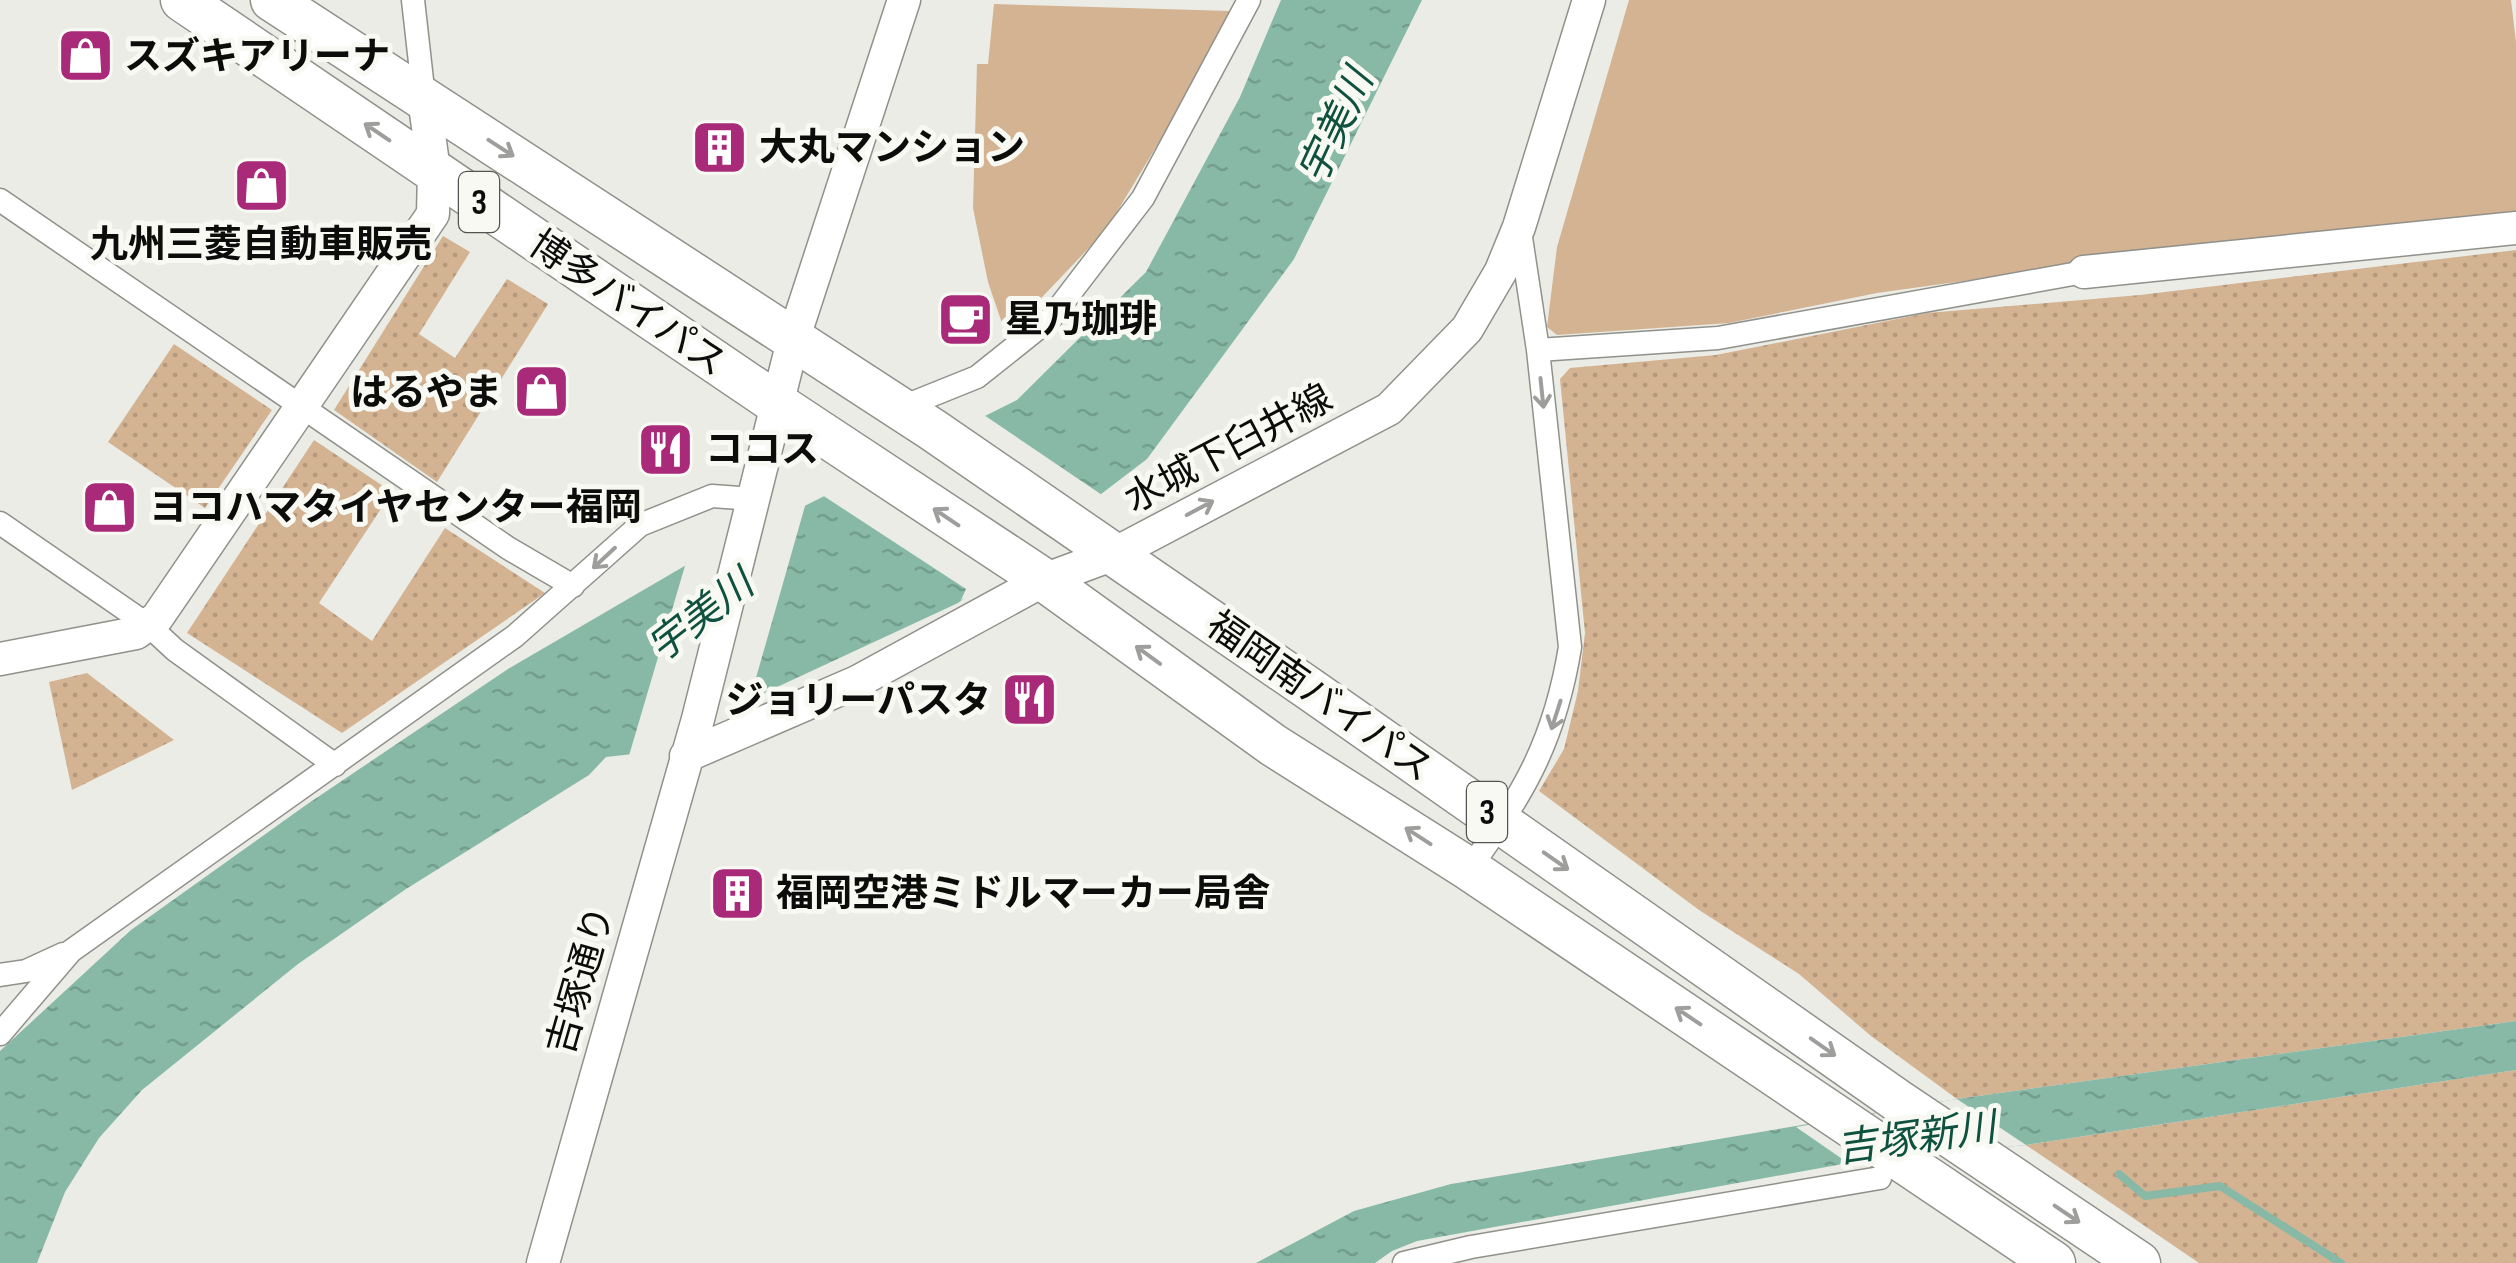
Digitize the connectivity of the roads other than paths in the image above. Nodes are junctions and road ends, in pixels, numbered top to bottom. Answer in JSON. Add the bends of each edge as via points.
{"nodes":[{"id":1,"x":182,"y":0,"type":"edge"},
{"id":2,"x":272,"y":0,"type":"edge"},
{"id":3,"x":412,"y":0,"type":"edge"},
{"id":4,"x":904,"y":0,"type":"edge"},
{"id":5,"x":1249,"y":0,"type":"edge"},
{"id":6,"x":1589,"y":0,"type":"edge"},
{"id":7,"x":424,"y":98,"type":"junction"},
{"id":8,"x":434,"y":171,"type":"junction"},
{"id":9,"x":0,"y":200,"type":"edge"},
{"id":10,"x":1519,"y":227,"type":"junction"},
{"id":11,"x":2516,"y":228,"type":"edge"},
{"id":12,"x":2084,"y":272,"type":"joint"},
{"id":13,"x":794,"y":337,"type":"junction"},
{"id":14,"x":1538,"y":350,"type":"junction"},
{"id":15,"x":776,"y":403,"type":"junction"},
{"id":16,"x":302,"y":406,"type":"junction"},
{"id":17,"x":917,"y":419,"type":"junction"},
{"id":18,"x":753,"y":498,"type":"junction"},
{"id":19,"x":0,"y":522,"type":"edge"},
{"id":20,"x":1114,"y":554,"type":"junction"},
{"id":21,"x":1035,"y":576,"type":"junction"},
{"id":22,"x":573,"y":586,"type":"junction"},
{"id":23,"x":148,"y":625,"type":"junction"},
{"id":24,"x":0,"y":659,"type":"edge"},
{"id":25,"x":686,"y":756,"type":"junction"},
{"id":26,"x":334,"y":765,"type":"junction"},
{"id":27,"x":1503,"y":823,"type":"junction"},
{"id":28,"x":1470,"y":869,"type":"junction"},
{"id":29,"x":71,"y":950,"type":"junction"},
{"id":30,"x":0,"y":975,"type":"edge"},
{"id":31,"x":0,"y":1034,"type":"edge"},
{"id":32,"x":1901,"y":1175,"type":"junction"},
{"id":33,"x":542,"y":1263,"type":"edge"},
{"id":34,"x":1404,"y":1263,"type":"edge"},
{"id":35,"x":2054,"y":1263,"type":"edge"},
{"id":36,"x":2139,"y":1263,"type":"edge"}],
"edges":[{"from":8,"to":1,"type":"highway","name":"博多バイパス","number":"3","one_way":true},
{"from":2,"to":7,"type":"highway","name":"博多バイパス","number":"3"},
{"from":3,"to":7,"type":"street"},
{"from":4,"to":13,"type":"main road"},
{"from":5,"to":17,"type":"street","via":[[1143,198],[1051,318]]},
{"from":6,"to":10,"type":"main road","name":"水城下臼井線"},
{"from":7,"to":8,"type":"main road"},
{"from":7,"to":13,"type":"highway","name":"博多バイパス","number":"3","one_way":true},
{"from":8,"to":15,"type":"highway","name":"博多バイパス","number":"3"},
{"from":8,"to":16,"type":"main road","via":[[433,214]]},
{"from":9,"to":16,"type":"street"},
{"from":10,"to":14,"type":"street"},
{"from":20,"to":10,"type":"main road","name":"水城下臼井線","one_way":true,"via":[[1389,410],[1467,329],[1502,272]]},
{"from":11,"to":12,"type":"main road"},
{"from":12,"to":14,"type":"street","via":[[1718,338]]},
{"from":13,"to":15,"type":"main road"},
{"from":13,"to":17,"type":"highway","name":"福岡南バイパス","number":"3"},
{"from":14,"to":27,"type":"street","one_way":true,"via":[[1570,647],[1546,744]]},
{"from":15,"to":18,"type":"main road"},
{"from":21,"to":15,"type":"highway","name":"福岡南バイパス","number":"3","one_way":true},
{"from":16,"to":22,"type":"street"},
{"from":16,"to":23,"type":"main road"},
{"from":17,"to":20,"type":"highway","name":"福岡南バイパス","number":"3"},
{"from":18,"to":22,"type":"street","one_way":true,"via":[[712,496],[640,525]]},
{"from":18,"to":25,"type":"main road","name":"吉塚通り"},
{"from":19,"to":23,"type":"street"},
{"from":20,"to":21,"type":"main road","name":"水城下臼井線"},
{"from":20,"to":27,"type":"highway","name":"福岡南バイパス","number":"3"},
{"from":21,"to":25,"type":"main road","name":"水城下臼井線","via":[[857,682]]},
{"from":28,"to":21,"type":"highway","name":"福岡南バイパス","number":"3","one_way":true,"via":[[1273,744]]},
{"from":22,"to":26,"type":"street","via":[[515,636]]},
{"from":23,"to":24,"type":"main road","via":[[136,634]]},
{"from":23,"to":26,"type":"street"},
{"from":25,"to":33,"type":"main road","name":"吉塚通り"},
{"from":26,"to":29,"type":"street"},
{"from":27,"to":28,"type":"street"},
{"from":27,"to":36,"type":"highway","name":"福岡南バイパス","number":"3","one_way":true},
{"from":32,"to":28,"type":"highway","name":"福岡南バイパス","number":"3","one_way":true,"via":[[1826,1111]]},
{"from":29,"to":30,"type":"street"},
{"from":29,"to":31,"type":"street"},
{"from":32,"to":34,"type":"street"},
{"from":32,"to":35,"type":"highway","name":"福岡南バイパス","number":"3"}]}
